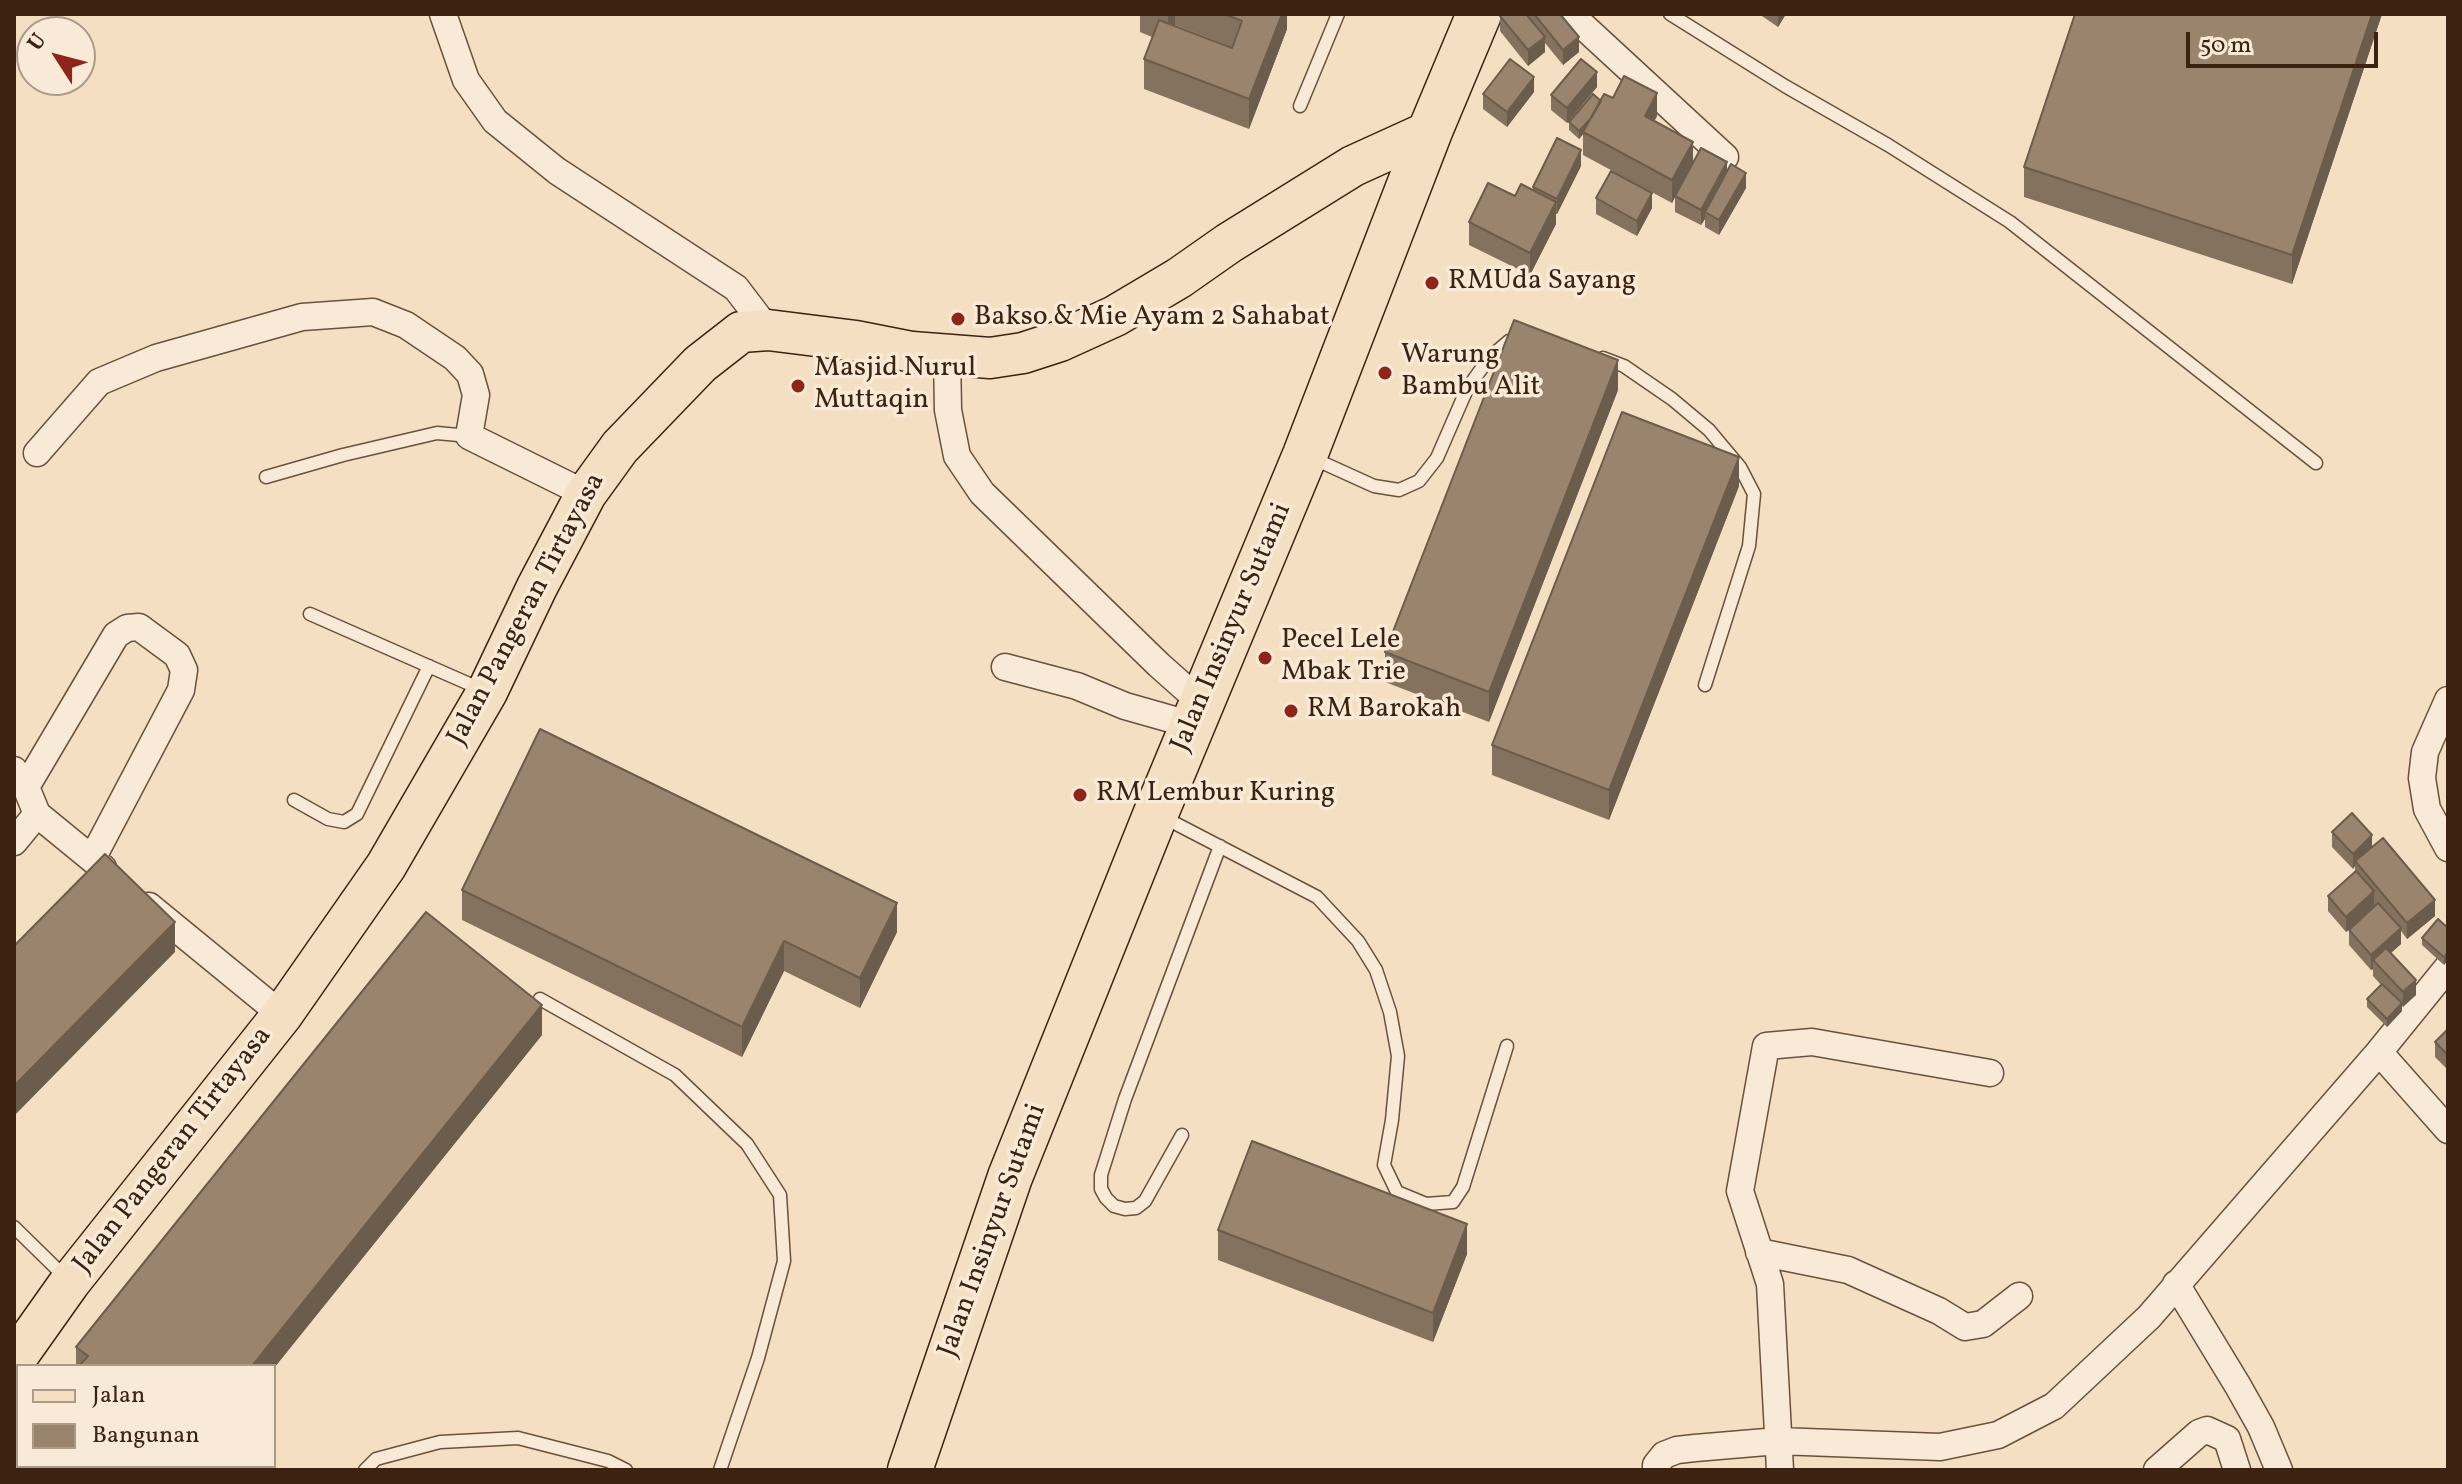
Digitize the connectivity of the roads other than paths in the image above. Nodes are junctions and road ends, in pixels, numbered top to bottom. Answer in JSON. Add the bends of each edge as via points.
{"nodes":[{"id":1,"x":443,"y":14,"type":"edge"},
{"id":2,"x":1338,"y":14,"type":"edge"},
{"id":3,"x":1479,"y":14,"type":"edge"},
{"id":4,"x":1570,"y":14,"type":"edge"},
{"id":5,"x":1670,"y":14,"type":"edge"},
{"id":6,"x":1300,"y":106,"type":"dead end"},
{"id":7,"x":1430,"y":131,"type":"junction"},
{"id":8,"x":1725,"y":157,"type":"edge"},
{"id":9,"x":768,"y":330,"type":"junction"},
{"id":10,"x":1534,"y":338,"type":"edge"},
{"id":11,"x":1584,"y":351,"type":"edge"},
{"id":12,"x":947,"y":355,"type":"junction"},
{"id":13,"x":469,"y":436,"type":"junction"},
{"id":14,"x":37,"y":453,"type":"dead end"},
{"id":15,"x":1305,"y":455,"type":"junction"},
{"id":16,"x":2316,"y":463,"type":"dead end"},
{"id":17,"x":266,"y":477,"type":"dead end"},
{"id":18,"x":586,"y":494,"type":"junction"},
{"id":19,"x":310,"y":614,"type":"dead end"},
{"id":20,"x":429,"y":666,"type":"junction"},
{"id":21,"x":1005,"y":667,"type":"dead end"},
{"id":22,"x":1705,"y":685,"type":"dead end"},
{"id":23,"x":487,"y":692,"type":"junction"},
{"id":24,"x":2448,"y":700,"type":"edge"},
{"id":25,"x":1198,"y":712,"type":"junction"},
{"id":26,"x":20,"y":778,"type":"edge"},
{"id":27,"x":294,"y":800,"type":"dead end"},
{"id":28,"x":1156,"y":813,"type":"junction"},
{"id":29,"x":37,"y":814,"type":"junction"},
{"id":30,"x":14,"y":842,"type":"edge"},
{"id":31,"x":1220,"y":846,"type":"junction"},
{"id":32,"x":2448,"y":848,"type":"edge"},
{"id":33,"x":92,"y":859,"type":"junction"},
{"id":34,"x":2448,"y":967,"type":"edge"},
{"id":35,"x":540,"y":999,"type":"edge"},
{"id":36,"x":282,"y":1015,"type":"junction"},
{"id":37,"x":1507,"y":1046,"type":"dead end"},
{"id":38,"x":2379,"y":1052,"type":"junction"},
{"id":39,"x":1990,"y":1073,"type":"dead end"},
{"id":40,"x":2448,"y":1130,"type":"edge"},
{"id":41,"x":1182,"y":1135,"type":"dead end"},
{"id":42,"x":14,"y":1227,"type":"edge"},
{"id":43,"x":1759,"y":1252,"type":"junction"},
{"id":44,"x":70,"y":1282,"type":"junction"},
{"id":45,"x":2176,"y":1284,"type":"junction"},
{"id":46,"x":2019,"y":1296,"type":"dead end"},
{"id":47,"x":14,"y":1361,"type":"edge"},
{"id":48,"x":1778,"y":1441,"type":"junction"},
{"id":49,"x":365,"y":1470,"type":"edge"},
{"id":50,"x":626,"y":1470,"type":"edge"},
{"id":51,"x":720,"y":1470,"type":"edge"},
{"id":52,"x":910,"y":1470,"type":"edge"},
{"id":53,"x":1656,"y":1470,"type":"edge"},
{"id":54,"x":1780,"y":1470,"type":"edge"},
{"id":55,"x":2157,"y":1470,"type":"edge"},
{"id":56,"x":2237,"y":1470,"type":"edge"},
{"id":57,"x":2279,"y":1470,"type":"edge"}],
"edges":[{"from":1,"to":9,"type":"street","via":[[466,80],[495,121],[557,171],[736,288]]},
{"from":2,"to":6,"type":"lane"},
{"from":3,"to":7,"type":"highway","name":"Jalan Insinyur Sutami"},
{"from":4,"to":8,"type":"street"},
{"from":5,"to":16,"type":"lane","via":[[2010,222]]},
{"from":7,"to":12,"type":"main road","name":"Jalan Pangeran Tirtayasa","via":[[1353,166],[1115,316],[1023,353],[990,358]]},
{"from":7,"to":15,"type":"highway","name":"Jalan Insinyur Sutami"},
{"from":9,"to":12,"type":"main road","name":"Jalan Pangeran Tirtayasa"},
{"from":9,"to":18,"type":"main road","name":"Jalan Pangeran Tirtayasa","via":[[741,332],[700,364],[620,447]]},
{"from":10,"to":15,"type":"lane","via":[[1509,341],[1489,358],[1467,389],[1437,458],[1419,481],[1399,490],[1374,486]]},
{"from":11,"to":22,"type":"lane","via":[[1624,366],[1709,430],[1740,467],[1754,494],[1749,546]]},
{"from":12,"to":25,"type":"street","via":[[948,410],[957,456],[982,493],[1186,689]]},
{"from":13,"to":14,"type":"street","via":[[476,395],[470,374],[406,325],[373,312],[302,317],[156,358],[99,382]]},
{"from":13,"to":17,"type":"lane","via":[[437,433]]},
{"from":13,"to":18,"type":"street"},
{"from":15,"to":25,"type":"highway","name":"Jalan Insinyur Sutami"},
{"from":18,"to":23,"type":"main road","name":"Jalan Pangeran Tirtayasa"},
{"from":19,"to":20,"type":"lane"},
{"from":20,"to":23,"type":"lane"},
{"from":20,"to":27,"type":"lane","via":[[357,814],[344,822],[328,819]]},
{"from":21,"to":25,"type":"street","via":[[1077,686],[1125,706]]},
{"from":23,"to":36,"type":"main road","name":"Jalan Pangeran Tirtayasa","via":[[386,866]]},
{"from":24,"to":32,"type":"street","via":[[2425,752],[2422,778],[2427,809]]},
{"from":25,"to":28,"type":"highway","name":"Jalan Insinyur Sutami"},
{"from":26,"to":29,"type":"street"},
{"from":26,"to":33,"type":"street","via":[[116,635],[139,627],[177,655],[184,670],[181,690]]},
{"from":28,"to":31,"type":"lane"},
{"from":28,"to":52,"type":"highway","name":"Jalan Insinyur Sutami","via":[[1010,1177]]},
{"from":29,"to":30,"type":"street"},
{"from":29,"to":33,"type":"street"},
{"from":31,"to":37,"type":"lane","via":[[1317,897],[1358,941],[1376,970],[1398,1056],[1384,1165],[1397,1192],[1426,1204],[1453,1202],[1463,1187]]},
{"from":31,"to":41,"type":"lane","via":[[1125,1099],[1101,1175],[1106,1198],[1125,1209],[1145,1201]]},
{"from":33,"to":36,"type":"street"},
{"from":34,"to":38,"type":"street"},
{"from":35,"to":51,"type":"lane","via":[[675,1075],[747,1144],[780,1195],[784,1261]]},
{"from":36,"to":44,"type":"main road","name":"Jalan Pangeran Tirtayasa"},
{"from":38,"to":40,"type":"street"},
{"from":38,"to":45,"type":"street"},
{"from":39,"to":43,"type":"street","via":[[1812,1042],[1766,1046],[1740,1191]]},
{"from":42,"to":44,"type":"lane"},
{"from":43,"to":46,"type":"street","via":[[1848,1270],[1965,1327],[1983,1324]]},
{"from":43,"to":48,"type":"street","via":[[1770,1284]]},
{"from":44,"to":47,"type":"main road","name":"Jalan Pangeran Tirtayasa"},
{"from":45,"to":48,"type":"street","via":[[2149,1317],[2054,1406],[1998,1435],[1940,1447]]},
{"from":45,"to":57,"type":"street","via":[[2261,1427]]},
{"from":48,"to":53,"type":"street","via":[[1677,1450],[1664,1455]]},
{"from":48,"to":54,"type":"street"},
{"from":49,"to":50,"type":"lane","via":[[376,1459],[440,1442],[518,1438]]},
{"from":55,"to":56,"type":"street","via":[[2207,1430],[2227,1439]]}]}
